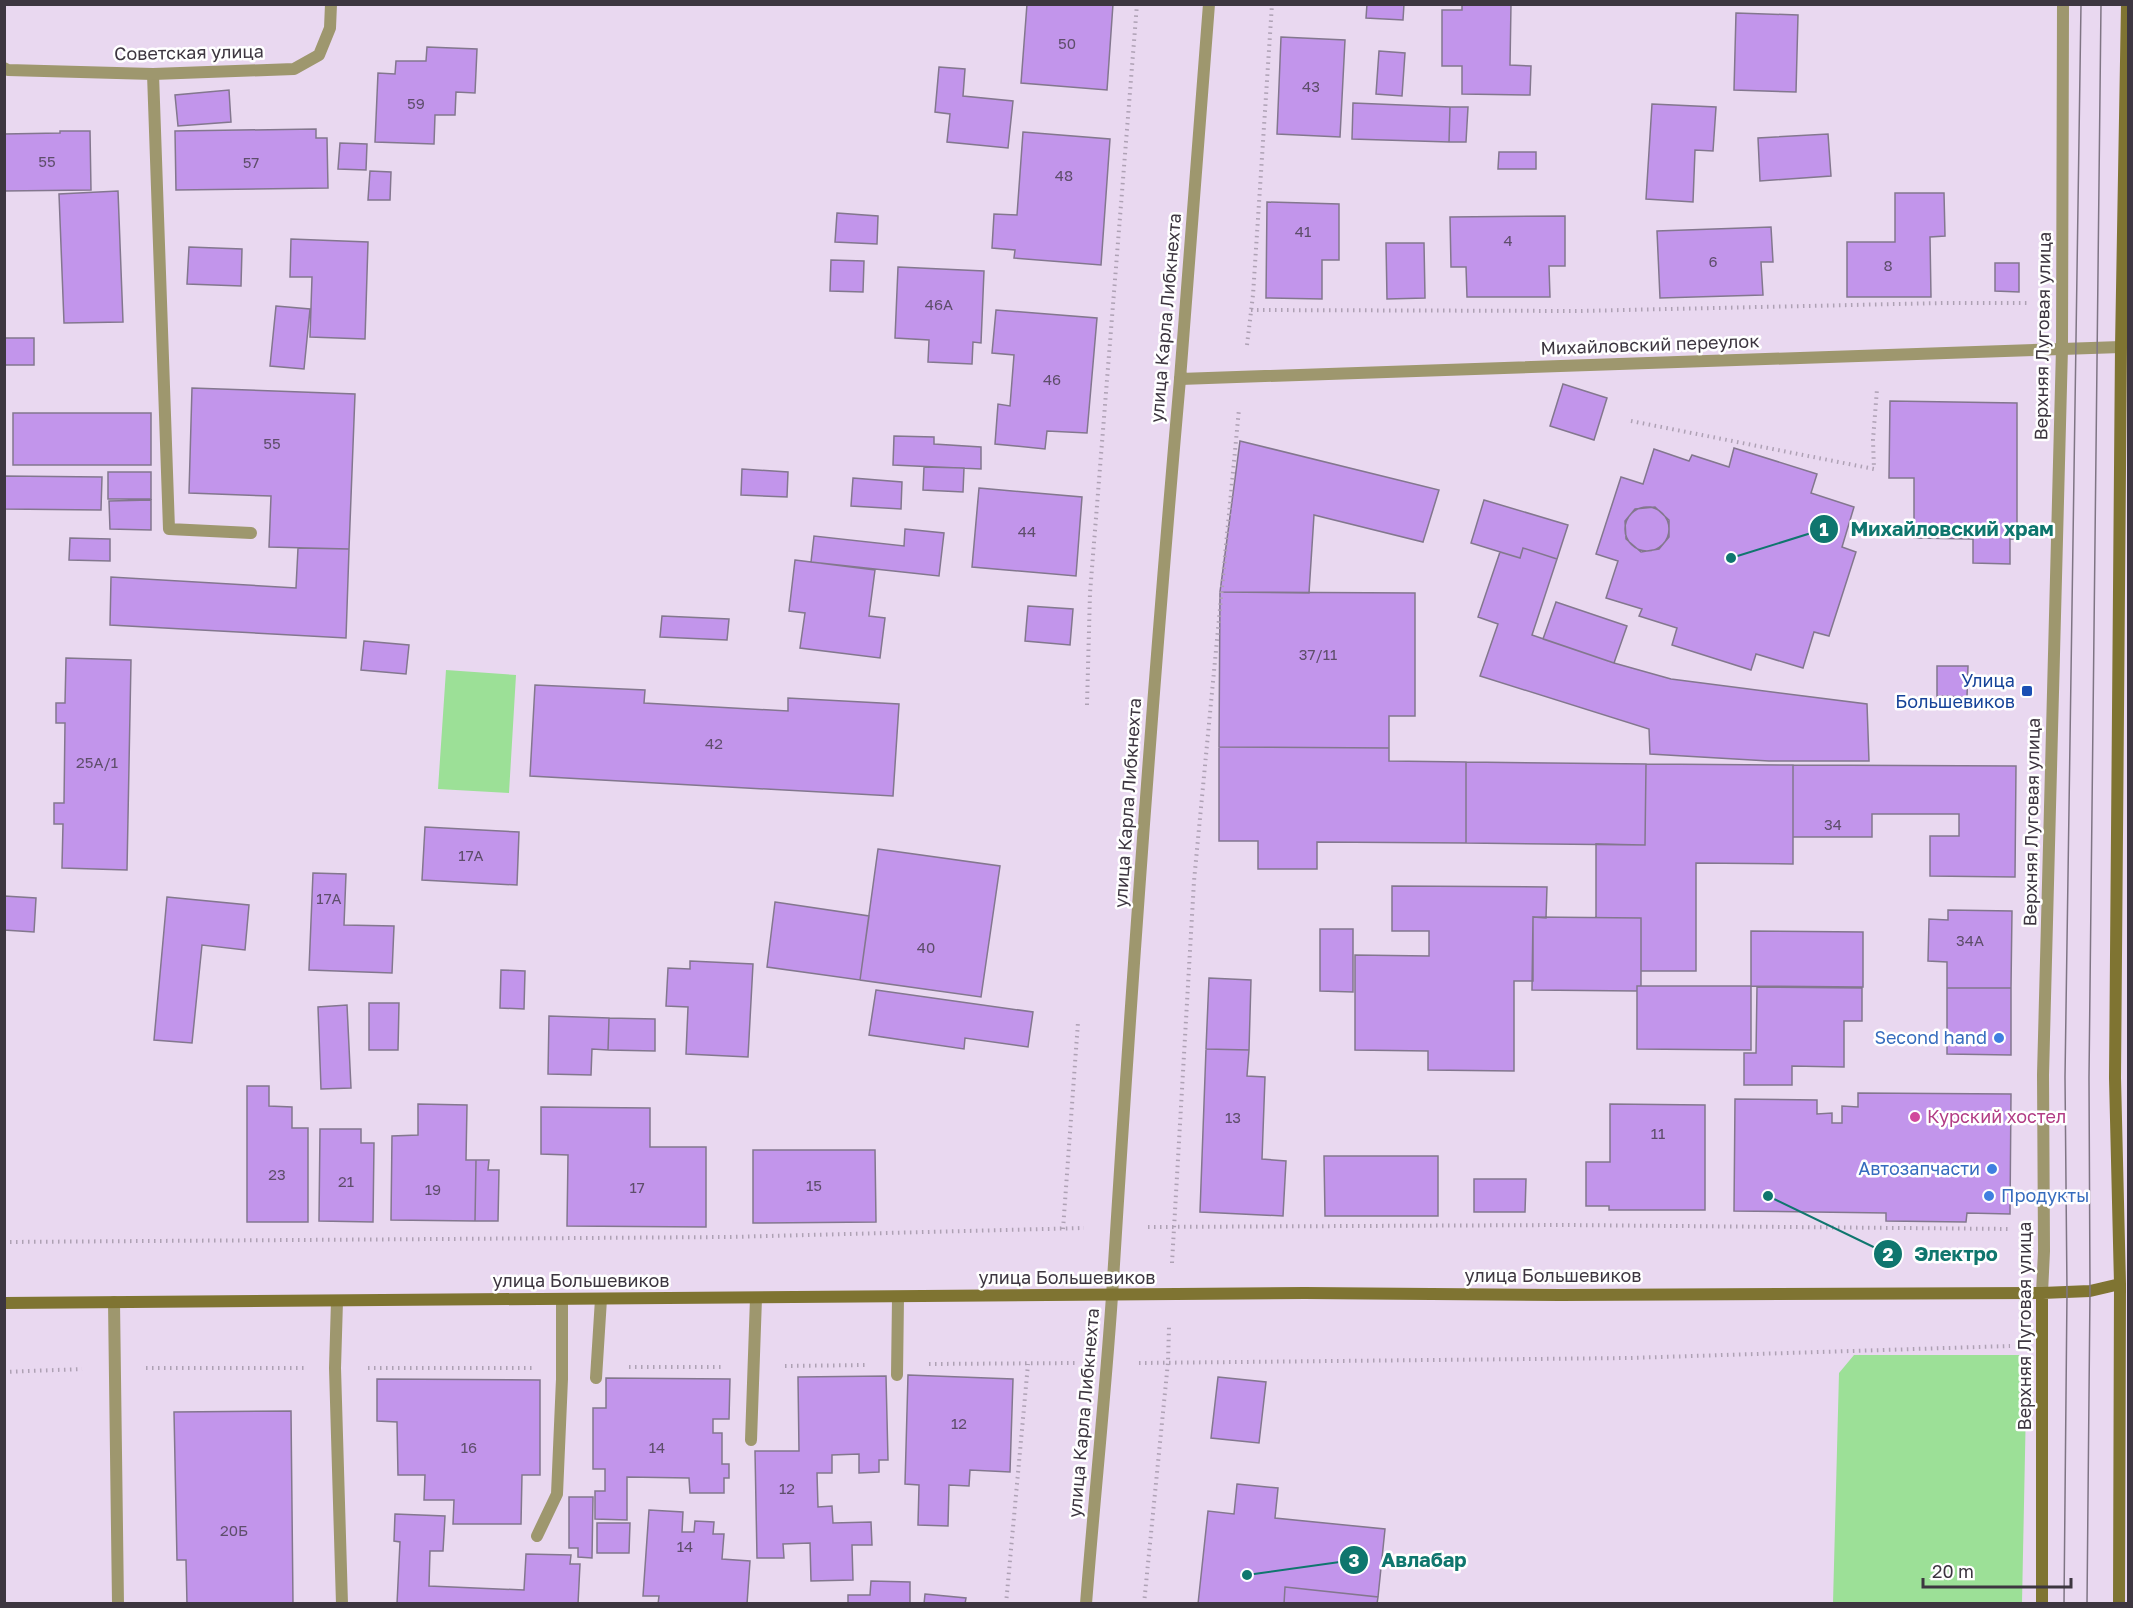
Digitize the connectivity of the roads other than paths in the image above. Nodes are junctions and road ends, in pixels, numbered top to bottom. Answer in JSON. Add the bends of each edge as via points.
{"nodes":[{"id":1,"x":332,"y":4,"type":"edge"},
{"id":2,"x":1209,"y":4,"type":"edge"},
{"id":3,"x":2063,"y":4,"type":"edge"},
{"id":4,"x":2127,"y":4,"type":"edge"},
{"id":5,"x":4,"y":68,"type":"edge"},
{"id":6,"x":153,"y":74,"type":"junction"},
{"id":7,"x":2121,"y":347,"type":"junction"},
{"id":8,"x":2062,"y":348,"type":"junction"},
{"id":9,"x":1180,"y":380,"type":"junction"},
{"id":10,"x":251,"y":533,"type":"dead end"},
{"id":11,"x":2124,"y":1284,"type":"edge"},
{"id":12,"x":2042,"y":1293,"type":"junction"},
{"id":13,"x":1112,"y":1296,"type":"junction"},
{"id":14,"x":756,"y":1298,"type":"junction"},
{"id":15,"x":898,"y":1298,"type":"junction"},
{"id":16,"x":601,"y":1299,"type":"junction"},
{"id":17,"x":562,"y":1300,"type":"junction"},
{"id":18,"x":337,"y":1301,"type":"junction"},
{"id":19,"x":114,"y":1302,"type":"junction"},
{"id":20,"x":4,"y":1303,"type":"edge"},
{"id":21,"x":897,"y":1370,"type":"road end"},
{"id":22,"x":596,"y":1372,"type":"road end"},
{"id":23,"x":750,"y":1440,"type":"dead end"},
{"id":24,"x":537,"y":1536,"type":"dead end"},
{"id":25,"x":118,"y":1604,"type":"edge"},
{"id":26,"x":342,"y":1604,"type":"edge"},
{"id":27,"x":1086,"y":1604,"type":"edge"},
{"id":28,"x":2042,"y":1604,"type":"edge"},
{"id":29,"x":2119,"y":1604,"type":"edge"}],
"edges":[{"from":1,"to":6,"type":"street","name":"Советская улица","via":[[330,28],[319,55],[294,69]]},
{"from":2,"to":9,"type":"street","name":"улица Карла Либкнехта"},
{"from":3,"to":8,"type":"street","name":"Верхняя Луговая улица"},
{"from":4,"to":7,"type":"main road"},
{"from":5,"to":6,"type":"street","name":"Советская улица"},
{"from":6,"to":10,"type":"street","via":[[169,529]]},
{"from":7,"to":8,"type":"street","name":"Михайловский переулок"},
{"from":7,"to":11,"type":"main road","via":[[2115,1066]]},
{"from":8,"to":9,"type":"street","name":"Михайловский переулок"},
{"from":8,"to":12,"type":"street","name":"Верхняя Луговая улица","via":[[2043,1075]]},
{"from":9,"to":13,"type":"street","name":"улица Карла Либкнехта"},
{"from":11,"to":12,"type":"main road","name":"улица Большевиков","via":[[2090,1291]]},
{"from":11,"to":29,"type":"main road"},
{"from":12,"to":13,"type":"main road","name":"улица Большевиков"},
{"from":12,"to":28,"type":"main road","name":"Верхняя Луговая улица"},
{"from":13,"to":15,"type":"main road","name":"улица Большевиков"},
{"from":13,"to":27,"type":"street","name":"улица Карла Либкнехта"},
{"from":14,"to":15,"type":"main road","name":"улица Большевиков"},
{"from":14,"to":16,"type":"main road","name":"улица Большевиков"},
{"from":14,"to":23,"type":"street"},
{"from":15,"to":21,"type":"street"},
{"from":16,"to":17,"type":"main road","name":"улица Большевиков"},
{"from":16,"to":22,"type":"street"},
{"from":17,"to":18,"type":"main road","name":"улица Большевиков"},
{"from":17,"to":24,"type":"street","via":[[557,1494]]},
{"from":18,"to":19,"type":"main road","name":"улица Большевиков"},
{"from":18,"to":26,"type":"street","via":[[335,1368]]},
{"from":19,"to":20,"type":"main road","name":"улица Большевиков"},
{"from":19,"to":25,"type":"street"}]}
